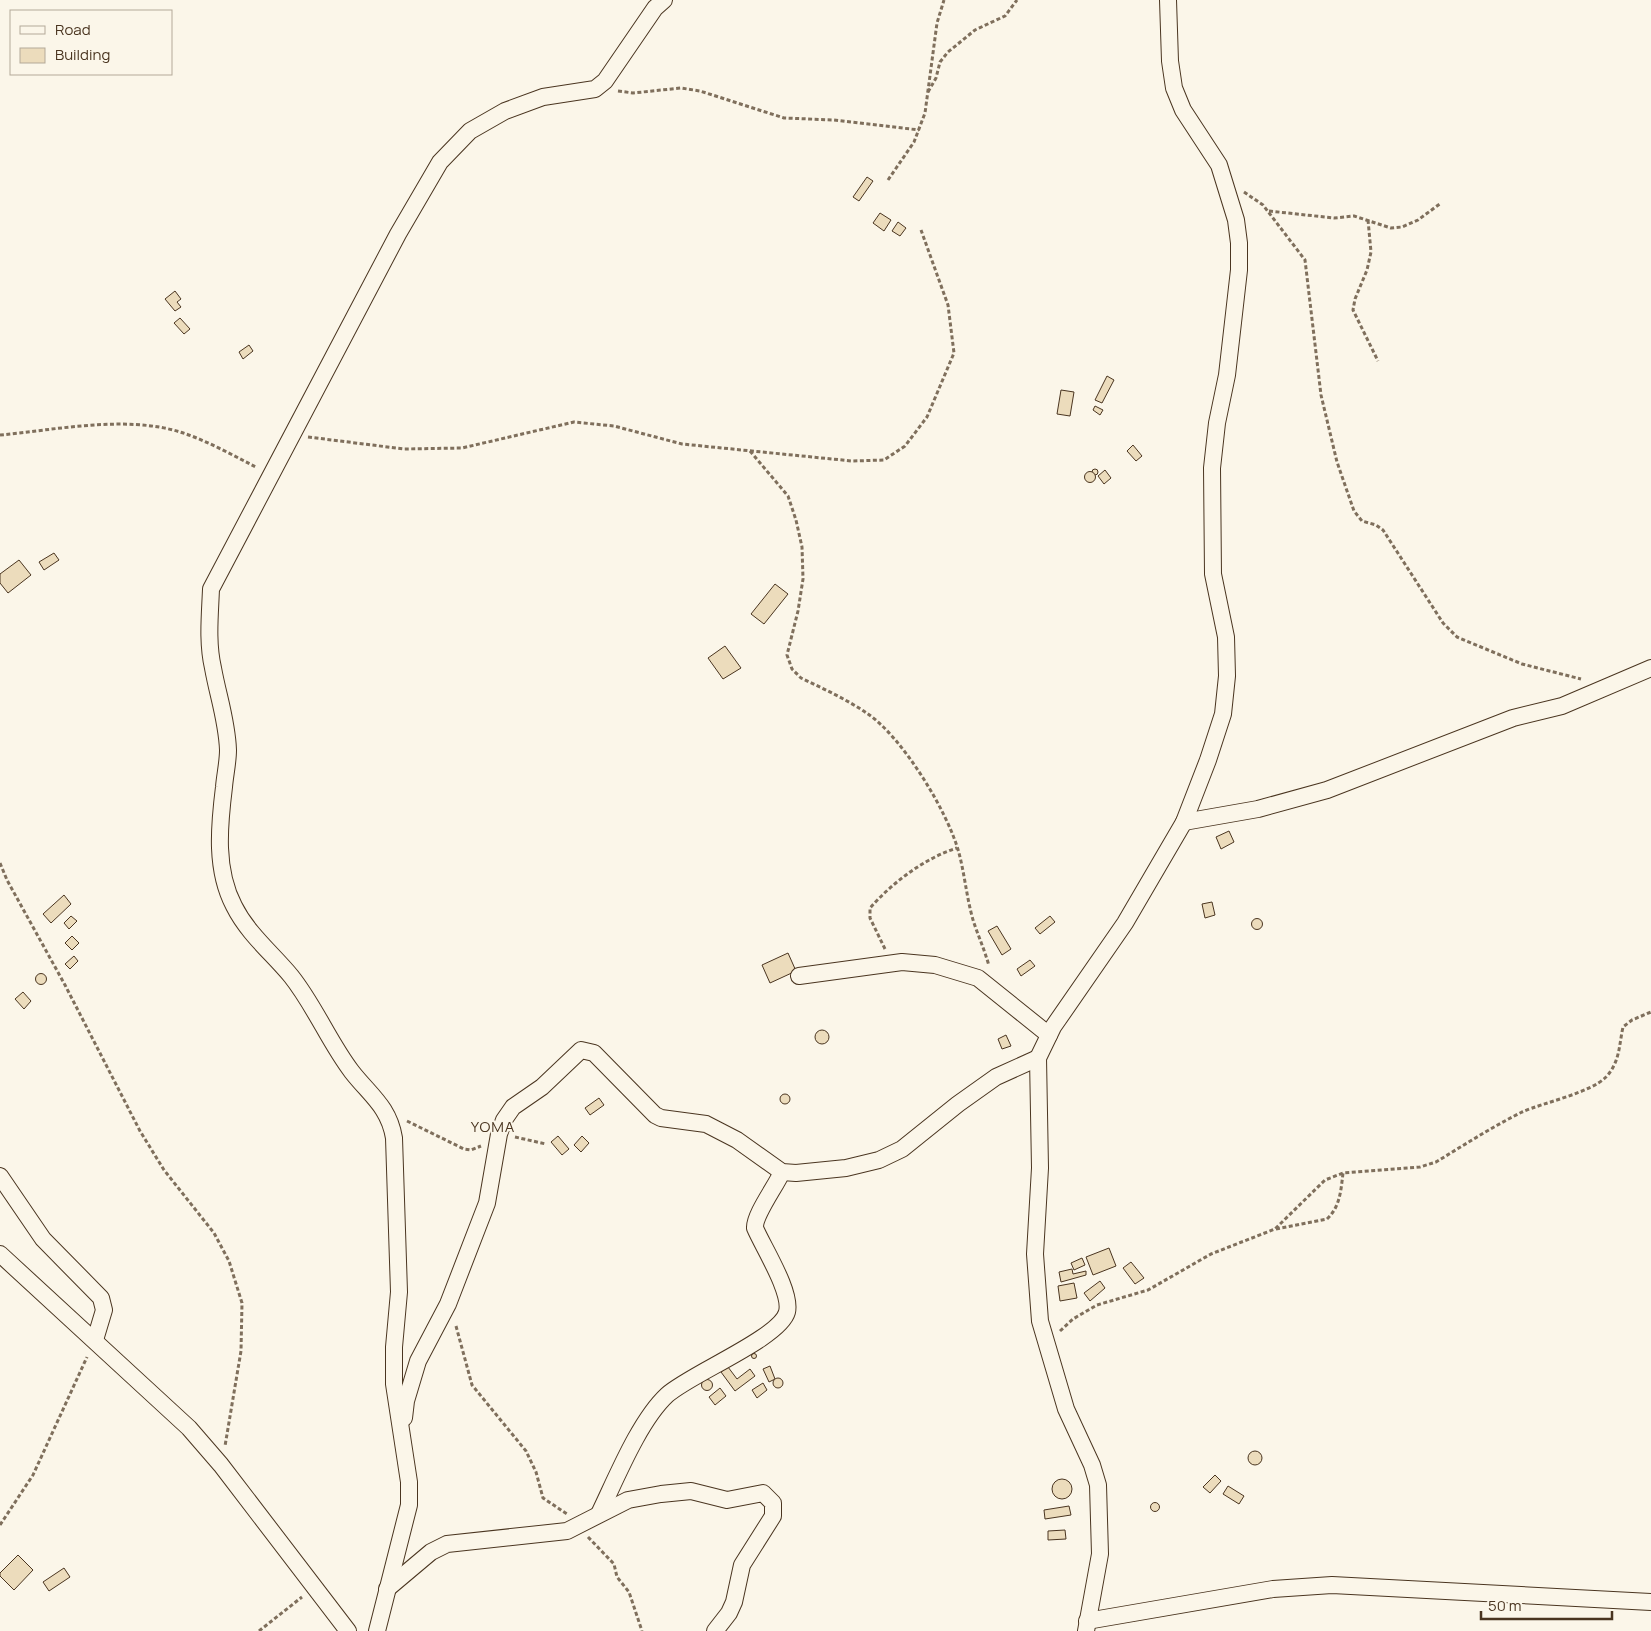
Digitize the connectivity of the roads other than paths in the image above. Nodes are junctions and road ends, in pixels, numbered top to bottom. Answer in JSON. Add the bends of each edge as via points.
{"nodes":[{"id":1,"x":664,"y":0,"type":"edge"},
{"id":2,"x":1168,"y":0,"type":"edge"},
{"id":3,"x":1651,"y":668,"type":"edge"},
{"id":4,"x":1184,"y":822,"type":"junction"},
{"id":5,"x":799,"y":976,"type":"dead end"},
{"id":6,"x":1049,"y":1035,"type":"junction"},
{"id":7,"x":1038,"y":1058,"type":"junction"},
{"id":8,"x":782,"y":1172,"type":"junction"},
{"id":9,"x":0,"y":1176,"type":"edge"},
{"id":10,"x":0,"y":1254,"type":"edge"},
{"id":11,"x":94,"y":1340,"type":"junction"},
{"id":12,"x":402,"y":1440,"type":"junction"},
{"id":13,"x":599,"y":1514,"type":"junction"},
{"id":14,"x":387,"y":1588,"type":"junction"},
{"id":15,"x":1651,"y":1602,"type":"edge"},
{"id":16,"x":1087,"y":1626,"type":"edge"},
{"id":17,"x":348,"y":1631,"type":"edge"},
{"id":18,"x":377,"y":1631,"type":"edge"},
{"id":19,"x":715,"y":1631,"type":"edge"}],
"edges":[{"from":1,"to":12,"type":"street","via":[[606,80],[595,89],[543,97],[505,111],[470,131],[440,162],[398,234],[211,589],[209,631],[212,667],[224,709],[228,751],[221,811],[221,874],[234,906],[255,938],[291,976],[351,1071],[392,1122],[400,1292],[394,1384]]},
{"from":2,"to":4,"type":"street","via":[[1174,88],[1219,165],[1236,220],[1239,243],[1227,375],[1212,468],[1212,574],[1226,636],[1227,676],[1223,714]]},
{"from":3,"to":4,"type":"street","via":[[1562,706],[1513,718],[1327,790],[1258,809]]},
{"from":4,"to":6,"type":"street","via":[[1125,924]]},
{"from":5,"to":6,"type":"street","via":[[892,963],[934,965],[978,978]]},
{"from":6,"to":7,"type":"street"},
{"from":7,"to":8,"type":"street","via":[[996,1077],[902,1149],[878,1160],[846,1168]]},
{"from":7,"to":16,"type":"street","via":[[1040,1168],[1035,1254],[1040,1321],[1066,1409],[1098,1485],[1100,1554]]},
{"from":8,"to":12,"type":"street","via":[[737,1140],[706,1124],[655,1115],[589,1050],[581,1050],[542,1087],[514,1107],[504,1120],[487,1203],[448,1304],[418,1361],[406,1401]]},
{"from":8,"to":13,"type":"street","via":[[776,1188],[756,1218],[755,1228],[784,1293],[788,1307],[786,1315],[768,1335],[684,1382],[667,1396],[642,1430]]},
{"from":9,"to":11,"type":"street","via":[[43,1239],[101,1298],[104,1310]]},
{"from":10,"to":11,"type":"street"},
{"from":11,"to":17,"type":"street","via":[[188,1428],[221,1465]]},
{"from":12,"to":14,"type":"street","via":[[409,1505]]},
{"from":13,"to":14,"type":"street","via":[[577,1527],[557,1532],[447,1544],[431,1552]]},
{"from":13,"to":19,"type":"street","via":[[628,1500],[691,1491],[727,1500],[763,1493],[773,1503],[773,1516],[746,1558],[734,1602]]},
{"from":14,"to":18,"type":"street"},
{"from":15,"to":16,"type":"street","via":[[1332,1585],[1273,1589]]}]}
